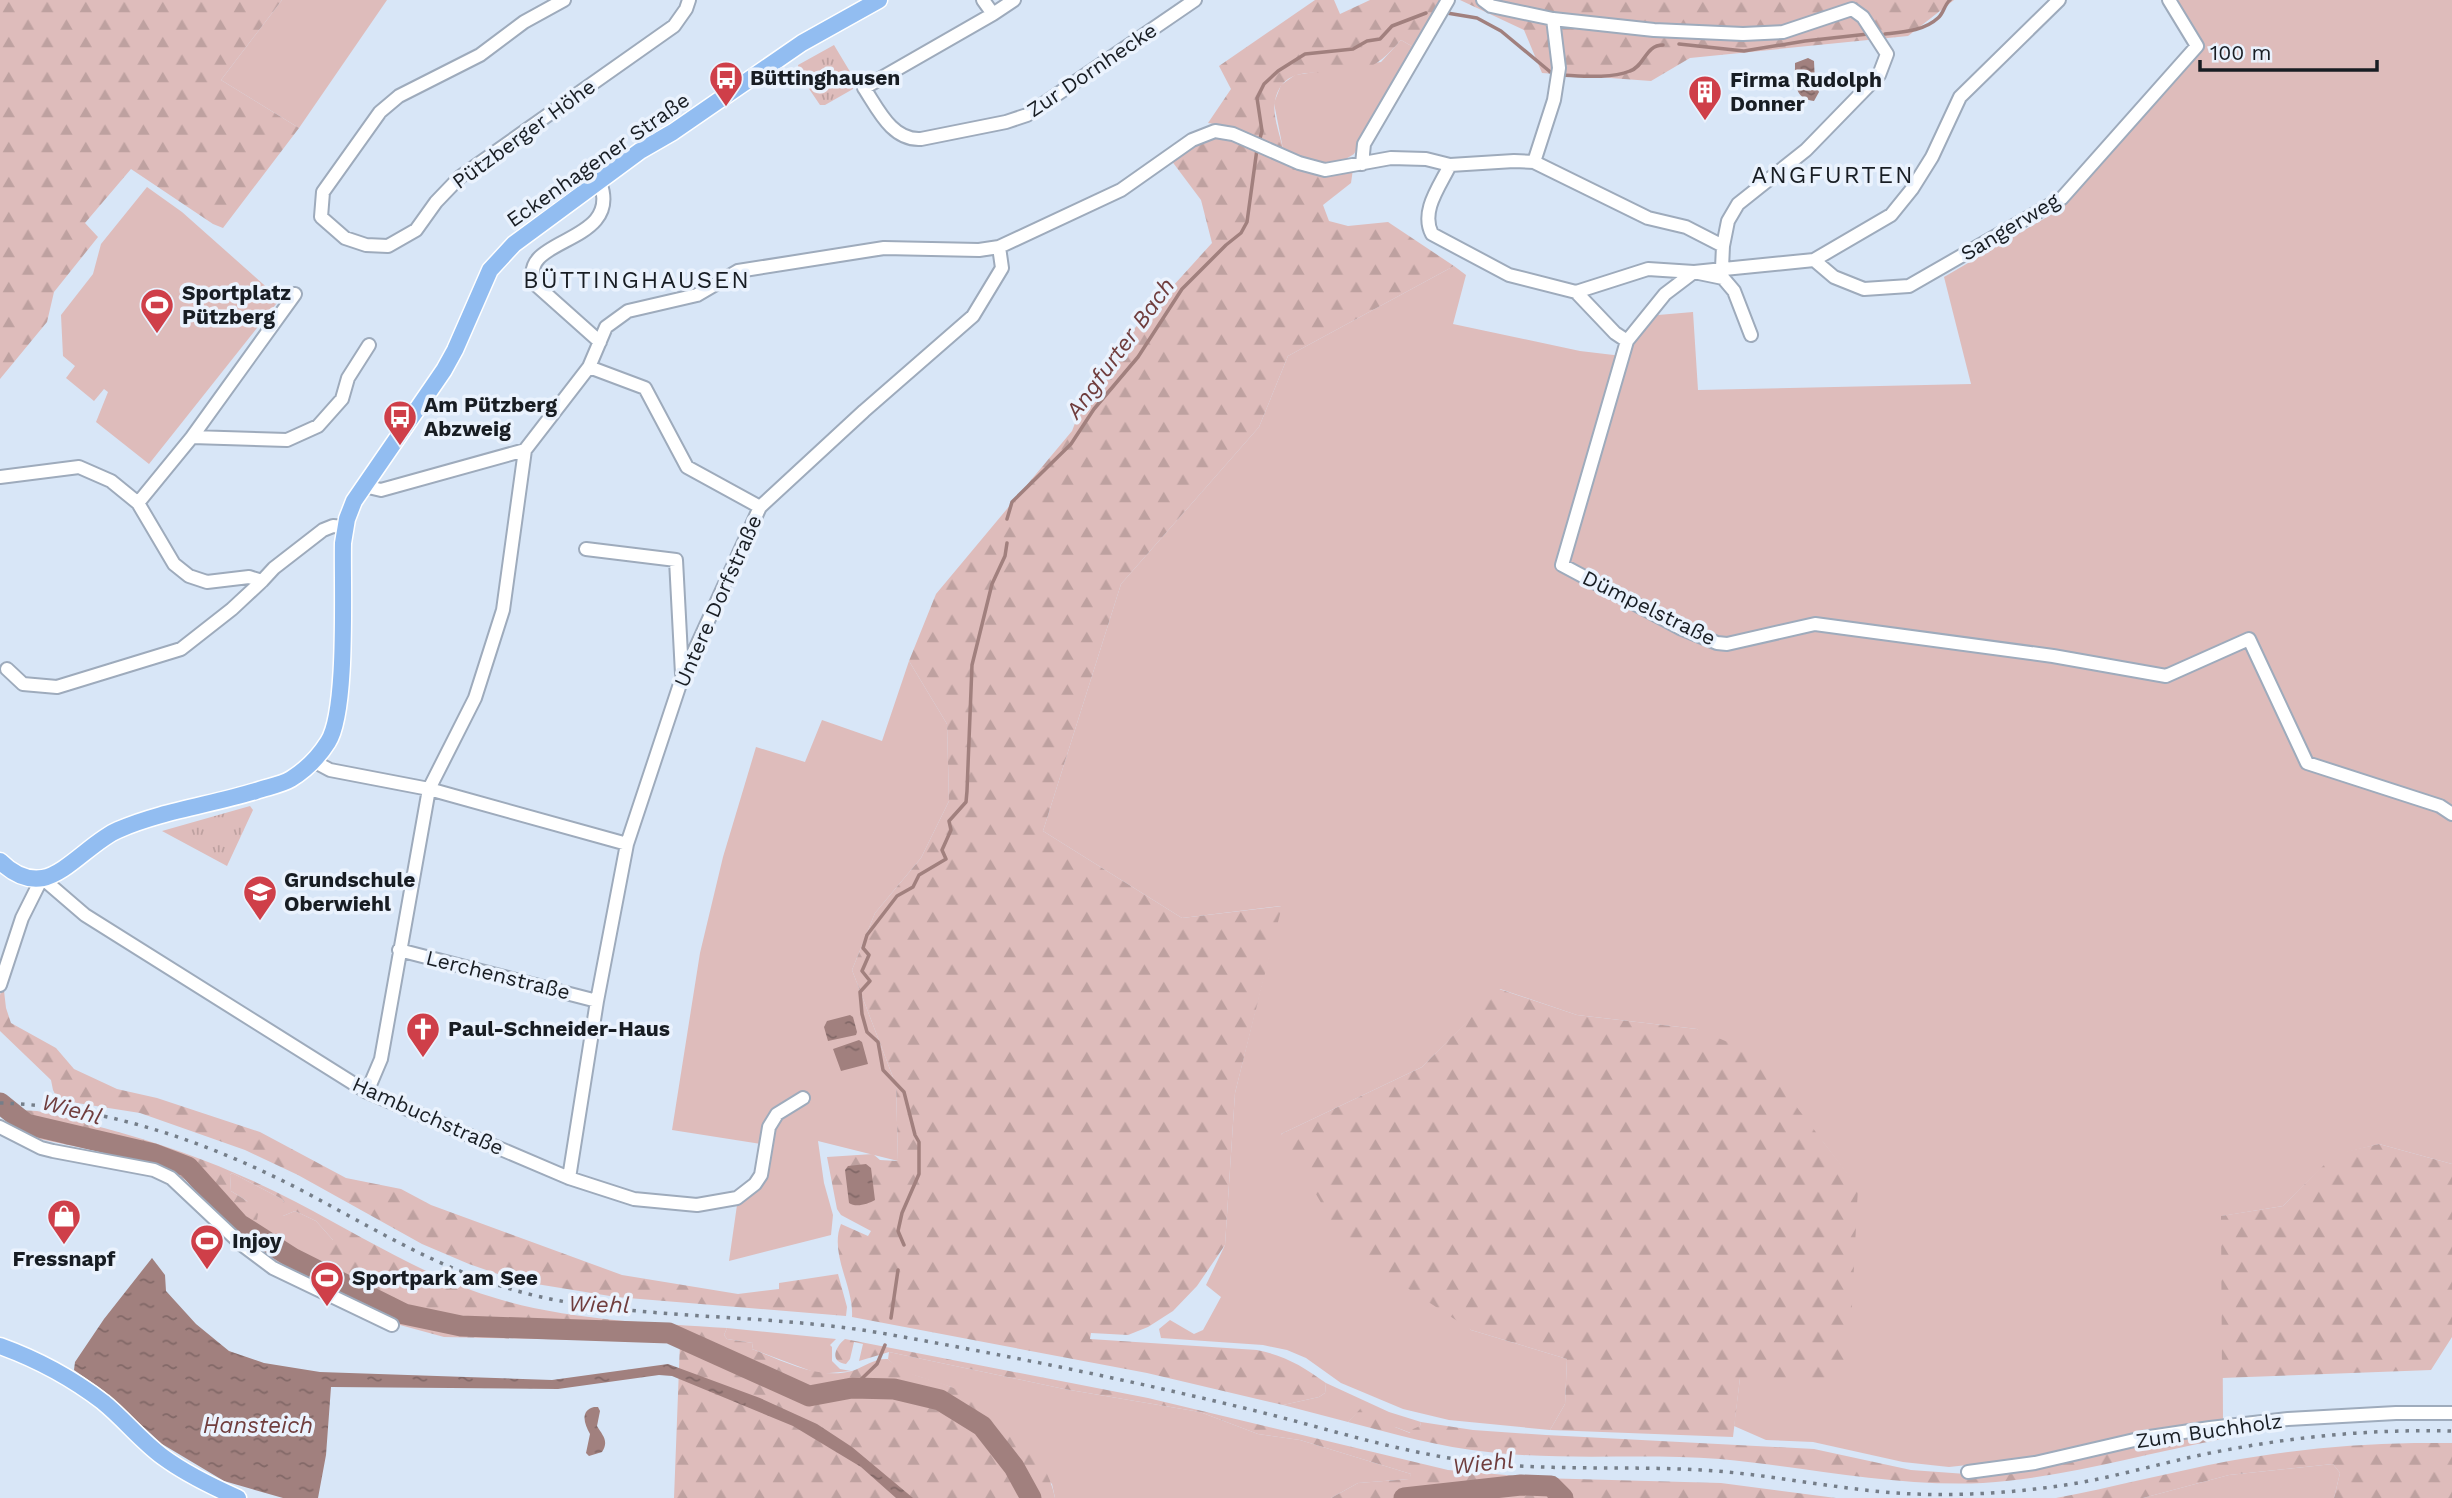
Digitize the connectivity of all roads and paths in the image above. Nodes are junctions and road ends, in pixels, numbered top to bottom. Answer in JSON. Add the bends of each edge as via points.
{"nodes":[{"id":1,"x":564,"y":0,"type":"edge"},
{"id":2,"x":689,"y":0,"type":"edge"},
{"id":3,"x":879,"y":0,"type":"edge"},
{"id":4,"x":983,"y":0,"type":"edge"},
{"id":5,"x":1014,"y":0,"type":"edge"},
{"id":6,"x":1195,"y":0,"type":"edge"},
{"id":7,"x":1448,"y":0,"type":"edge"},
{"id":8,"x":1483,"y":0,"type":"edge"},
{"id":9,"x":2059,"y":0,"type":"edge"},
{"id":10,"x":2169,"y":0,"type":"edge"},
{"id":11,"x":993,"y":14,"type":"junction"},
{"id":12,"x":1553,"y":19,"type":"junction"},
{"id":13,"x":1534,"y":162,"type":"junction"},
{"id":14,"x":1362,"y":164,"type":"junction"},
{"id":15,"x":1450,"y":165,"type":"junction"},
{"id":16,"x":600,"y":182,"type":"junction"},
{"id":17,"x":1723,"y":246,"type":"junction"},
{"id":18,"x":999,"y":247,"type":"junction"},
{"id":19,"x":1814,"y":260,"type":"junction"},
{"id":20,"x":1722,"y":268,"type":"junction"},
{"id":21,"x":1694,"y":272,"type":"junction"},
{"id":22,"x":1576,"y":292,"type":"junction"},
{"id":23,"x":295,"y":294,"type":"dead end"},
{"id":24,"x":1751,"y":335,"type":"dead end"},
{"id":25,"x":1628,"y":341,"type":"junction"},
{"id":26,"x":600,"y":342,"type":"junction"},
{"id":27,"x":369,"y":345,"type":"dead end"},
{"id":28,"x":589,"y":367,"type":"junction"},
{"id":29,"x":192,"y":437,"type":"junction"},
{"id":30,"x":525,"y":450,"type":"junction"},
{"id":31,"x":0,"y":477,"type":"edge"},
{"id":32,"x":364,"y":486,"type":"junction"},
{"id":33,"x":138,"y":503,"type":"junction"},
{"id":34,"x":760,"y":507,"type":"junction"},
{"id":35,"x":345,"y":527,"type":"junction"},
{"id":36,"x":586,"y":549,"type":"dead end"},
{"id":37,"x":262,"y":581,"type":"junction"},
{"id":38,"x":7,"y":669,"type":"dead end"},
{"id":39,"x":682,"y":678,"type":"junction"},
{"id":40,"x":315,"y":762,"type":"junction"},
{"id":41,"x":429,"y":789,"type":"junction"},
{"id":42,"x":2452,"y":814,"type":"edge"},
{"id":43,"x":627,"y":844,"type":"junction"},
{"id":44,"x":0,"y":861,"type":"edge"},
{"id":45,"x":42,"y":878,"type":"junction"},
{"id":46,"x":399,"y":950,"type":"junction"},
{"id":47,"x":0,"y":985,"type":"edge"},
{"id":48,"x":597,"y":1001,"type":"junction"},
{"id":49,"x":367,"y":1092,"type":"junction"},
{"id":50,"x":803,"y":1098,"type":"dead end"},
{"id":51,"x":0,"y":1127,"type":"edge"},
{"id":52,"x":569,"y":1178,"type":"junction"},
{"id":53,"x":392,"y":1325,"type":"dead end"},
{"id":54,"x":0,"y":1346,"type":"edge"},
{"id":55,"x":2452,"y":1413,"type":"edge"},
{"id":56,"x":1968,"y":1472,"type":"dead end"},
{"id":57,"x":238,"y":1498,"type":"edge"}],
"edges":[{"from":1,"to":2,"type":"street","name":"Pützberger Höhe","via":[[524,22],[480,55],[399,96],[380,112],[323,192],[321,217],[345,238],[366,245],[388,246],[416,230],[460,177],[674,26]]},
{"from":3,"to":16,"type":"main road","name":"Eckenhagener Straße","via":[[802,43],[640,150]]},
{"from":4,"to":11,"type":"street"},
{"from":5,"to":11,"type":"street","name":"Zur Dornhecke"},
{"from":6,"to":11,"type":"street","name":"Zur Dornhecke","via":[[1027,116],[921,139],[895,130],[864,88]]},
{"from":7,"to":14,"type":"street","via":[[1364,144]]},
{"from":8,"to":12,"type":"street","via":[[1491,6]]},
{"from":9,"to":19,"type":"street","via":[[1960,97],[1932,157],[1891,215]]},
{"from":10,"to":19,"type":"street","name":"Sangerweg","via":[[2197,46],[2062,198],[1909,286],[1864,289],[1835,277]]},
{"from":12,"to":13,"type":"street","via":[[1559,68]]},
{"from":12,"to":17,"type":"street","via":[[1743,33],[1783,32],[1852,9],[1863,17],[1887,54],[1879,75],[1806,150],[1738,204],[1728,221]]},
{"from":13,"to":15,"type":"street"},
{"from":13,"to":17,"type":"street","via":[[1648,218],[1686,226]]},
{"from":14,"to":15,"type":"street","via":[[1391,158]]},
{"from":14,"to":18,"type":"street","via":[[1325,170],[1215,131],[1192,140],[1121,191]]},
{"from":15,"to":22,"type":"street","via":[[1429,208],[1427,225],[1432,234],[1509,275]]},
{"from":16,"to":26,"type":"street","via":[[604,192],[598,214],[583,233],[541,253],[531,275],[534,284]]},
{"from":16,"to":32,"type":"main road","name":"Eckenhagener Straße","via":[[514,244],[490,270],[444,370]]},
{"from":17,"to":20,"type":"street"},
{"from":18,"to":26,"type":"street","via":[[884,248],[738,271],[697,295],[628,311],[606,327]]},
{"from":18,"to":34,"type":"street","name":"Untere Dorfstraße","via":[[1002,268],[972,316]]},
{"from":19,"to":20,"type":"street"},
{"from":20,"to":21,"type":"street"},
{"from":21,"to":22,"type":"street","via":[[1648,269]]},
{"from":21,"to":24,"type":"street","via":[[1723,278],[1734,291]]},
{"from":21,"to":25,"type":"street","name":"Dümpelstraße","via":[[1665,293]]},
{"from":22,"to":25,"type":"street"},
{"from":23,"to":29,"type":"street"},
{"from":25,"to":42,"type":"street","name":"Dümpelstraße","via":[[1562,565],[1717,643],[1815,624],[2166,676],[2249,639],[2307,763],[2440,806]]},
{"from":26,"to":28,"type":"street"},
{"from":27,"to":29,"type":"street","via":[[348,378],[342,399],[318,426],[286,440]]},
{"from":28,"to":30,"type":"street"},
{"from":28,"to":34,"type":"street","via":[[645,388],[687,467]]},
{"from":29,"to":33,"type":"street"},
{"from":30,"to":32,"type":"street","via":[[381,490]]},
{"from":30,"to":41,"type":"street","via":[[503,610],[475,698]]},
{"from":31,"to":33,"type":"street","via":[[79,467],[111,481]]},
{"from":32,"to":35,"type":"main road","name":"Eckenhagener Straße"},
{"from":33,"to":37,"type":"street","via":[[174,564],[188,576],[207,582],[249,577]]},
{"from":34,"to":39,"type":"street","name":"Untere Dorfstraße"},
{"from":35,"to":37,"type":"street","via":[[323,530]]},
{"from":35,"to":40,"type":"main road","name":"Eckenhagener Straße","via":[[337,716],[330,739]]},
{"from":36,"to":39,"type":"street","via":[[676,559]]},
{"from":37,"to":38,"type":"street","via":[[181,649],[57,687],[23,684]]},
{"from":39,"to":43,"type":"street","name":"Untere Dorfstraße"},
{"from":40,"to":41,"type":"street","via":[[330,770]]},
{"from":40,"to":45,"type":"main road","name":"Eckenhagener Straße","via":[[289,780],[111,832]]},
{"from":41,"to":43,"type":"street"},
{"from":41,"to":46,"type":"street"},
{"from":43,"to":48,"type":"street","name":"Untere Dorfstraße"},
{"from":44,"to":45,"type":"main road","via":[[23,877]]},
{"from":45,"to":47,"type":"street","via":[[22,918]]},
{"from":45,"to":49,"type":"street","name":"Hambuchstraße","via":[[85,915]]},
{"from":46,"to":48,"type":"street","name":"Lerchenstraße"},
{"from":46,"to":49,"type":"street","via":[[382,1059]]},
{"from":48,"to":52,"type":"street","name":"Untere Dorfstraße"},
{"from":49,"to":52,"type":"street","name":"Hambuchstraße"},
{"from":50,"to":52,"type":"street","name":"Hambuchstraße","via":[[777,1114],[769,1127],[761,1175],[737,1198],[665,1203],[634,1199]]},
{"from":51,"to":53,"type":"street","via":[[41,1148],[154,1170],[171,1178],[273,1268]]},
{"from":54,"to":57,"type":"main road","via":[[74,1383],[103,1402],[161,1455],[194,1478]]},
{"from":55,"to":56,"type":"street","name":"Zum Buchholz","via":[[2288,1419],[2210,1428]]}]}
